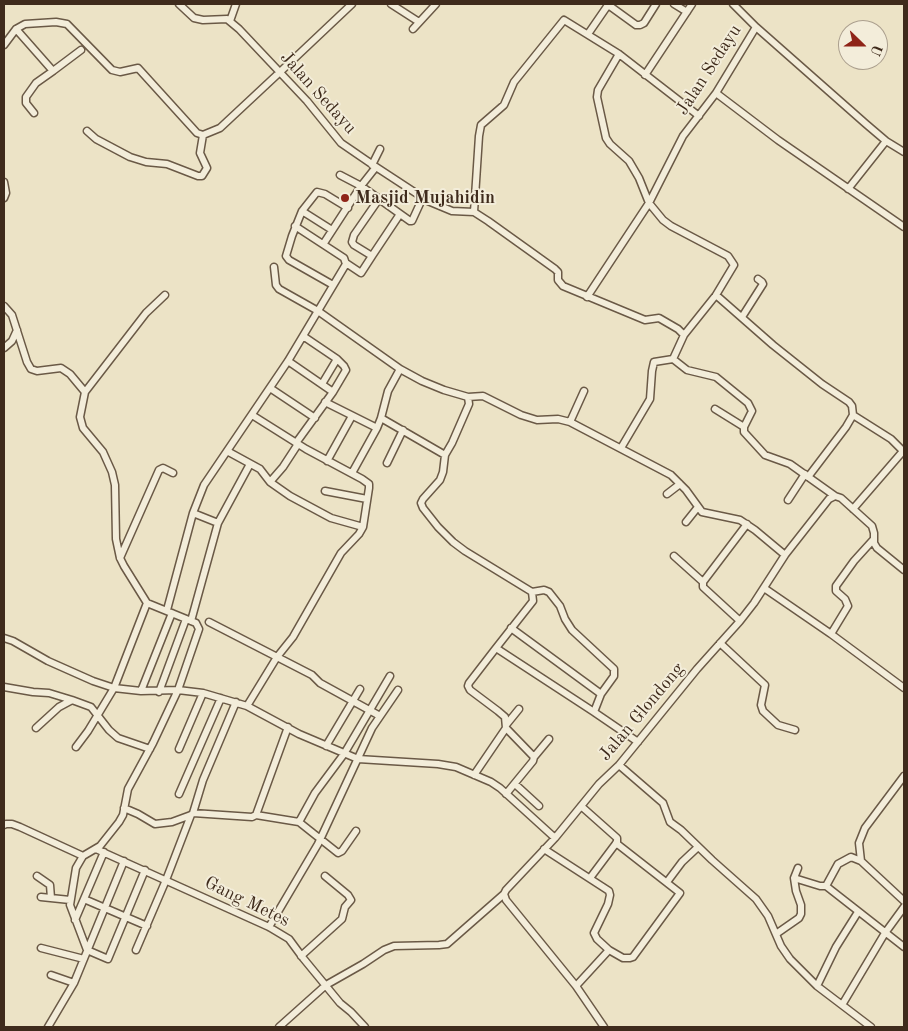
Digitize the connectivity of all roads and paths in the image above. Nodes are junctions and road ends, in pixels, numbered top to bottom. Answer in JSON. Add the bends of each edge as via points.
{"nodes":[{"id":1,"x":179,"y":4,"type":"edge"},
{"id":2,"x":236,"y":4,"type":"edge"},
{"id":3,"x":352,"y":4,"type":"edge"},
{"id":4,"x":392,"y":4,"type":"edge"},
{"id":5,"x":436,"y":4,"type":"edge"},
{"id":6,"x":608,"y":4,"type":"edge"},
{"id":7,"x":656,"y":4,"type":"edge"},
{"id":8,"x":674,"y":4,"type":"edge"},
{"id":9,"x":692,"y":4,"type":"edge"},
{"id":10,"x":733,"y":4,"type":"edge"},
{"id":11,"x":687,"y":12,"type":"junction"},
{"id":12,"x":230,"y":21,"type":"junction"},
{"id":13,"x":419,"y":22,"type":"junction"},
{"id":14,"x":756,"y":27,"type":"junction"},
{"id":15,"x":16,"y":29,"type":"junction"},
{"id":16,"x":413,"y":29,"type":"dead end"},
{"id":17,"x":588,"y":34,"type":"junction"},
{"id":18,"x":4,"y":45,"type":"edge"},
{"id":19,"x":81,"y":50,"type":"dead end"},
{"id":20,"x":619,"y":54,"type":"junction"},
{"id":21,"x":53,"y":71,"type":"junction"},
{"id":22,"x":280,"y":72,"type":"junction"},
{"id":23,"x":645,"y":75,"type":"junction"},
{"id":24,"x":716,"y":93,"type":"junction"},
{"id":25,"x":34,"y":113,"type":"dead end"},
{"id":26,"x":699,"y":116,"type":"junction"},
{"id":27,"x":86,"y":131,"type":"dead end"},
{"id":28,"x":203,"y":136,"type":"junction"},
{"id":29,"x":886,"y":141,"type":"junction"},
{"id":30,"x":380,"y":149,"type":"dead end"},
{"id":31,"x":904,"y":152,"type":"edge"},
{"id":32,"x":374,"y":166,"type":"junction"},
{"id":33,"x":340,"y":175,"type":"dead end"},
{"id":34,"x":4,"y":182,"type":"edge"},
{"id":35,"x":360,"y":186,"type":"junction"},
{"id":36,"x":848,"y":189,"type":"junction"},
{"id":37,"x":423,"y":197,"type":"junction"},
{"id":38,"x":4,"y":198,"type":"edge"},
{"id":39,"x":379,"y":199,"type":"junction"},
{"id":40,"x":649,"y":203,"type":"junction"},
{"id":41,"x":348,"y":208,"type":"junction"},
{"id":42,"x":302,"y":211,"type":"junction"},
{"id":43,"x":474,"y":212,"type":"junction"},
{"id":44,"x":400,"y":214,"type":"junction"},
{"id":45,"x":295,"y":226,"type":"junction"},
{"id":46,"x":904,"y":227,"type":"edge"},
{"id":47,"x":332,"y":230,"type":"junction"},
{"id":48,"x":324,"y":243,"type":"junction"},
{"id":49,"x":372,"y":256,"type":"junction"},
{"id":50,"x":346,"y":263,"type":"junction"},
{"id":51,"x":274,"y":267,"type":"dead end"},
{"id":52,"x":758,"y":279,"type":"dead end"},
{"id":53,"x":333,"y":285,"type":"junction"},
{"id":54,"x":165,"y":295,"type":"dead end"},
{"id":55,"x":716,"y":295,"type":"junction"},
{"id":56,"x":587,"y":297,"type":"junction"},
{"id":57,"x":4,"y":306,"type":"edge"},
{"id":58,"x":318,"y":311,"type":"junction"},
{"id":59,"x":742,"y":317,"type":"junction"},
{"id":60,"x":17,"y":330,"type":"junction"},
{"id":61,"x":684,"y":335,"type":"junction"},
{"id":62,"x":303,"y":336,"type":"junction"},
{"id":63,"x":4,"y":348,"type":"edge"},
{"id":64,"x":337,"y":359,"type":"junction"},
{"id":65,"x":674,"y":359,"type":"junction"},
{"id":66,"x":288,"y":361,"type":"junction"},
{"id":67,"x":400,"y":370,"type":"junction"},
{"id":68,"x":322,"y":384,"type":"junction"},
{"id":69,"x":270,"y":388,"type":"junction"},
{"id":70,"x":584,"y":391,"type":"dead end"},
{"id":71,"x":84,"y":392,"type":"junction"},
{"id":72,"x":333,"y":392,"type":"junction"},
{"id":73,"x":468,"y":397,"type":"junction"},
{"id":74,"x":325,"y":402,"type":"junction"},
{"id":75,"x":715,"y":409,"type":"dead end"},
{"id":76,"x":252,"y":415,"type":"junction"},
{"id":77,"x":853,"y":415,"type":"junction"},
{"id":78,"x":352,"y":416,"type":"junction"},
{"id":79,"x":315,"y":418,"type":"junction"},
{"id":80,"x":381,"y":418,"type":"junction"},
{"id":81,"x":570,"y":422,"type":"junction"},
{"id":82,"x":744,"y":427,"type":"junction"},
{"id":83,"x":377,"y":428,"type":"junction"},
{"id":84,"x":403,"y":430,"type":"junction"},
{"id":85,"x":297,"y":443,"type":"junction"},
{"id":86,"x":621,"y":448,"type":"junction"},
{"id":87,"x":904,"y":450,"type":"edge"},
{"id":88,"x":228,"y":451,"type":"junction"},
{"id":89,"x":445,"y":455,"type":"junction"},
{"id":90,"x":327,"y":461,"type":"junction"},
{"id":91,"x":387,"y":463,"type":"dead end"},
{"id":92,"x":250,"y":464,"type":"junction"},
{"id":93,"x":173,"y":473,"type":"dead end"},
{"id":94,"x":352,"y":473,"type":"junction"},
{"id":95,"x":807,"y":475,"type":"junction"},
{"id":96,"x":270,"y":482,"type":"junction"},
{"id":97,"x":680,"y":484,"type":"junction"},
{"id":98,"x":325,"y":491,"type":"dead end"},
{"id":99,"x":667,"y":494,"type":"dead end"},
{"id":100,"x":835,"y":496,"type":"junction"},
{"id":101,"x":367,"y":499,"type":"junction"},
{"id":102,"x":788,"y":500,"type":"dead end"},
{"id":103,"x":698,"y":507,"type":"junction"},
{"id":104,"x":853,"y":509,"type":"junction"},
{"id":105,"x":192,"y":513,"type":"junction"},
{"id":106,"x":686,"y":522,"type":"dead end"},
{"id":107,"x":218,"y":523,"type":"junction"},
{"id":108,"x":746,"y":524,"type":"junction"},
{"id":109,"x":363,"y":527,"type":"junction"},
{"id":110,"x":873,"y":540,"type":"junction"},
{"id":111,"x":785,"y":555,"type":"junction"},
{"id":112,"x":674,"y":556,"type":"dead end"},
{"id":113,"x":120,"y":558,"type":"junction"},
{"id":114,"x":904,"y":570,"type":"edge"},
{"id":115,"x":703,"y":582,"type":"junction"},
{"id":116,"x":764,"y":588,"type":"junction"},
{"id":117,"x":532,"y":592,"type":"junction"},
{"id":118,"x":148,"y":603,"type":"junction"},
{"id":119,"x":170,"y":612,"type":"junction"},
{"id":120,"x":188,"y":620,"type":"junction"},
{"id":121,"x":740,"y":621,"type":"junction"},
{"id":122,"x":209,"y":622,"type":"dead end"},
{"id":123,"x":511,"y":628,"type":"junction"},
{"id":124,"x":831,"y":634,"type":"junction"},
{"id":125,"x":4,"y":638,"type":"edge"},
{"id":126,"x":720,"y":643,"type":"junction"},
{"id":127,"x":496,"y":648,"type":"junction"},
{"id":128,"x":278,"y":657,"type":"junction"},
{"id":129,"x":390,"y":676,"type":"dead end"},
{"id":130,"x":4,"y":687,"type":"edge"},
{"id":131,"x":114,"y":688,"type":"junction"},
{"id":132,"x":904,"y":688,"type":"edge"},
{"id":133,"x":360,"y":689,"type":"dead end"},
{"id":134,"x":178,"y":690,"type":"junction"},
{"id":135,"x":398,"y":690,"type":"dead end"},
{"id":136,"x":141,"y":691,"type":"junction"},
{"id":137,"x":159,"y":692,"type":"junction"},
{"id":138,"x":202,"y":693,"type":"junction"},
{"id":139,"x":601,"y":694,"type":"junction"},
{"id":140,"x":220,"y":698,"type":"junction"},
{"id":141,"x":72,"y":700,"type":"junction"},
{"id":142,"x":353,"y":701,"type":"junction"},
{"id":143,"x":236,"y":702,"type":"junction"},
{"id":144,"x":247,"y":706,"type":"junction"},
{"id":145,"x":519,"y":709,"type":"dead end"},
{"id":146,"x":370,"y":710,"type":"junction"},
{"id":147,"x":594,"y":712,"type":"junction"},
{"id":148,"x":98,"y":716,"type":"junction"},
{"id":149,"x":380,"y":716,"type":"junction"},
{"id":150,"x":506,"y":726,"type":"junction"},
{"id":151,"x":288,"y":727,"type":"junction"},
{"id":152,"x":36,"y":728,"type":"dead end"},
{"id":153,"x":795,"y":730,"type":"dead end"},
{"id":154,"x":549,"y":739,"type":"dead end"},
{"id":155,"x":638,"y":742,"type":"junction"},
{"id":156,"x":326,"y":746,"type":"junction"},
{"id":157,"x":76,"y":747,"type":"dead end"},
{"id":158,"x":150,"y":749,"type":"junction"},
{"id":159,"x":179,"y":749,"type":"dead end"},
{"id":160,"x":344,"y":754,"type":"junction"},
{"id":161,"x":534,"y":758,"type":"junction"},
{"id":162,"x":358,"y":759,"type":"junction"},
{"id":163,"x":619,"y":765,"type":"junction"},
{"id":164,"x":474,"y":775,"type":"junction"},
{"id":165,"x":904,"y":776,"type":"edge"},
{"id":166,"x":515,"y":784,"type":"junction"},
{"id":167,"x":179,"y":794,"type":"dead end"},
{"id":168,"x":506,"y":794,"type":"junction"},
{"id":169,"x":532,"y":800,"type":"junction"},
{"id":170,"x":539,"y":806,"type":"dead end"},
{"id":171,"x":581,"y":806,"type":"junction"},
{"id":172,"x":124,"y":808,"type":"junction"},
{"id":173,"x":524,"y":809,"type":"junction"},
{"id":174,"x":192,"y":814,"type":"junction"},
{"id":175,"x":256,"y":815,"type":"junction"},
{"id":176,"x":299,"y":822,"type":"junction"},
{"id":177,"x":4,"y":825,"type":"edge"},
{"id":178,"x":356,"y":830,"type":"dead end"},
{"id":179,"x":555,"y":838,"type":"junction"},
{"id":180,"x":320,"y":840,"type":"junction"},
{"id":181,"x":616,"y":843,"type":"junction"},
{"id":182,"x":698,"y":847,"type":"junction"},
{"id":183,"x":96,"y":849,"type":"junction"},
{"id":184,"x":544,"y":849,"type":"junction"},
{"id":185,"x":104,"y":852,"type":"junction"},
{"id":186,"x":83,"y":856,"type":"junction"},
{"id":187,"x":124,"y":861,"type":"junction"},
{"id":188,"x":860,"y":861,"type":"junction"},
{"id":189,"x":798,"y":868,"type":"dead end"},
{"id":190,"x":145,"y":870,"type":"junction"},
{"id":191,"x":37,"y":876,"type":"dead end"},
{"id":192,"x":325,"y":876,"type":"dead end"},
{"id":193,"x":590,"y":878,"type":"junction"},
{"id":194,"x":794,"y":878,"type":"junction"},
{"id":195,"x":166,"y":880,"type":"junction"},
{"id":196,"x":667,"y":882,"type":"junction"},
{"id":197,"x":826,"y":886,"type":"junction"},
{"id":198,"x":504,"y":894,"type":"junction"},
{"id":199,"x":41,"y":897,"type":"dead end"},
{"id":200,"x":51,"y":898,"type":"junction"},
{"id":201,"x":84,"y":899,"type":"junction"},
{"id":202,"x":70,"y":900,"type":"junction"},
{"id":203,"x":904,"y":901,"type":"edge"},
{"id":204,"x":104,"y":907,"type":"junction"},
{"id":205,"x":904,"y":908,"type":"edge"},
{"id":206,"x":858,"y":912,"type":"junction"},
{"id":207,"x":124,"y":916,"type":"junction"},
{"id":208,"x":75,"y":920,"type":"junction"},
{"id":209,"x":147,"y":926,"type":"junction"},
{"id":210,"x":269,"y":926,"type":"junction"},
{"id":211,"x":885,"y":933,"type":"junction"},
{"id":212,"x":776,"y":934,"type":"junction"},
{"id":213,"x":904,"y":947,"type":"edge"},
{"id":214,"x":41,"y":948,"type":"dead end"},
{"id":215,"x":87,"y":950,"type":"junction"},
{"id":216,"x":136,"y":950,"type":"dead end"},
{"id":217,"x":609,"y":950,"type":"junction"},
{"id":218,"x":301,"y":956,"type":"junction"},
{"id":219,"x":84,"y":959,"type":"junction"},
{"id":220,"x":51,"y":975,"type":"dead end"},
{"id":221,"x":74,"y":983,"type":"junction"},
{"id":222,"x":326,"y":985,"type":"junction"},
{"id":223,"x":576,"y":986,"type":"junction"},
{"id":224,"x":817,"y":986,"type":"junction"},
{"id":225,"x":842,"y":1005,"type":"junction"},
{"id":226,"x":48,"y":1027,"type":"edge"},
{"id":227,"x":279,"y":1027,"type":"edge"},
{"id":228,"x":365,"y":1027,"type":"edge"},
{"id":229,"x":604,"y":1027,"type":"edge"},
{"id":230,"x":869,"y":1027,"type":"edge"}],
"edges":[{"from":1,"to":12,"type":"street","via":[[194,18]]},
{"from":2,"to":12,"type":"street"},
{"from":3,"to":22,"type":"street"},
{"from":4,"to":13,"type":"street"},
{"from":5,"to":13,"type":"street"},
{"from":6,"to":7,"type":"street","via":[[640,25]]},
{"from":6,"to":17,"type":"street"},
{"from":8,"to":11,"type":"street"},
{"from":9,"to":11,"type":"street"},
{"from":10,"to":14,"type":"street"},
{"from":11,"to":23,"type":"street"},
{"from":12,"to":22,"type":"street","name":"Jalan Sedayu"},
{"from":13,"to":16,"type":"street"},
{"from":14,"to":24,"type":"street","name":"Jalan Sedayu"},
{"from":14,"to":29,"type":"street","name":"Jalan Sedayu"},
{"from":15,"to":18,"type":"street"},
{"from":15,"to":21,"type":"street"},
{"from":15,"to":28,"type":"street","via":[[37,22],[67,24],[112,70],[120,72],[138,68]]},
{"from":17,"to":20,"type":"street"},
{"from":17,"to":43,"type":"street","via":[[566,20],[562,21],[514,82],[504,105],[481,125]]},
{"from":19,"to":21,"type":"street"},
{"from":20,"to":23,"type":"street"},
{"from":20,"to":40,"type":"street","via":[[597,97],[606,138],[629,162]]},
{"from":21,"to":25,"type":"street","via":[[36,83],[26,97],[26,103]]},
{"from":22,"to":28,"type":"street","via":[[220,128]]},
{"from":22,"to":32,"type":"street","name":"Jalan Sedayu","via":[[341,143]]},
{"from":23,"to":26,"type":"street"},
{"from":24,"to":26,"type":"street","name":"Jalan Sedayu"},
{"from":24,"to":36,"type":"street"},
{"from":26,"to":40,"type":"street","name":"Jalan Sedayu","via":[[683,136]]},
{"from":27,"to":28,"type":"street","via":[[130,157],[167,164],[198,176],[202,176],[207,168],[200,153]]},
{"from":29,"to":31,"type":"street","name":"Jalan Sedayu"},
{"from":29,"to":36,"type":"street"},
{"from":30,"to":32,"type":"street"},
{"from":32,"to":35,"type":"street"},
{"from":32,"to":37,"type":"street","name":"Jalan Sedayu"},
{"from":33,"to":35,"type":"street"},
{"from":34,"to":38,"type":"street"},
{"from":35,"to":39,"type":"street"},
{"from":35,"to":41,"type":"street"},
{"from":36,"to":46,"type":"street"},
{"from":37,"to":43,"type":"street","name":"Jalan Sedayu","via":[[452,211]]},
{"from":37,"to":44,"type":"street","via":[[412,221]]},
{"from":39,"to":44,"type":"street"},
{"from":39,"to":49,"type":"street","via":[[353,240],[354,245]]},
{"from":40,"to":55,"type":"street","via":[[671,226],[734,262],[733,270]]},
{"from":40,"to":56,"type":"street","name":"Jalan Sedayu"},
{"from":41,"to":42,"type":"street","via":[[317,192]]},
{"from":41,"to":47,"type":"street"},
{"from":42,"to":45,"type":"street"},
{"from":42,"to":47,"type":"street"},
{"from":43,"to":56,"type":"street","name":"Jalan Sedayu","via":[[555,269],[564,286]]},
{"from":44,"to":49,"type":"street"},
{"from":45,"to":48,"type":"street"},
{"from":45,"to":53,"type":"street","via":[[287,258]]},
{"from":47,"to":48,"type":"street"},
{"from":48,"to":50,"type":"street"},
{"from":49,"to":50,"type":"street","via":[[361,273]]},
{"from":50,"to":53,"type":"street"},
{"from":51,"to":58,"type":"street","via":[[277,287]]},
{"from":52,"to":59,"type":"street","via":[[763,283]]},
{"from":53,"to":58,"type":"street"},
{"from":54,"to":71,"type":"street","via":[[146,312]]},
{"from":55,"to":59,"type":"street"},
{"from":55,"to":61,"type":"street"},
{"from":56,"to":61,"type":"street","name":"Jalan Sedayu","via":[[645,320],[659,318]]},
{"from":57,"to":60,"type":"street","via":[[12,315]]},
{"from":58,"to":62,"type":"street"},
{"from":58,"to":67,"type":"street"},
{"from":59,"to":77,"type":"street","via":[[822,384],[849,402]]},
{"from":60,"to":63,"type":"street"},
{"from":60,"to":71,"type":"street","via":[[31,369],[61,368]]},
{"from":61,"to":65,"type":"street"},
{"from":62,"to":64,"type":"street"},
{"from":62,"to":66,"type":"street"},
{"from":64,"to":68,"type":"street"},
{"from":64,"to":72,"type":"street","via":[[346,370]]},
{"from":65,"to":82,"type":"street","via":[[688,370],[716,377],[748,403],[752,412]]},
{"from":65,"to":86,"type":"street","via":[[654,362],[650,399]]},
{"from":66,"to":68,"type":"street"},
{"from":66,"to":69,"type":"street"},
{"from":67,"to":73,"type":"street","via":[[436,387]]},
{"from":67,"to":80,"type":"street","via":[[388,391]]},
{"from":68,"to":72,"type":"street"},
{"from":69,"to":76,"type":"street"},
{"from":69,"to":79,"type":"street"},
{"from":70,"to":81,"type":"street"},
{"from":71,"to":113,"type":"street","via":[[80,417],[83,428],[103,452],[115,485],[116,539]]},
{"from":72,"to":74,"type":"street"},
{"from":73,"to":81,"type":"street","via":[[483,396],[537,420]]},
{"from":73,"to":89,"type":"street","via":[[469,404]]},
{"from":74,"to":78,"type":"street"},
{"from":74,"to":79,"type":"street"},
{"from":75,"to":82,"type":"street"},
{"from":76,"to":85,"type":"street"},
{"from":76,"to":88,"type":"street"},
{"from":77,"to":87,"type":"street","via":[[891,438]]},
{"from":77,"to":95,"type":"street"},
{"from":78,"to":83,"type":"street"},
{"from":78,"to":90,"type":"street"},
{"from":79,"to":85,"type":"street"},
{"from":80,"to":83,"type":"street"},
{"from":80,"to":84,"type":"street"},
{"from":81,"to":86,"type":"street"},
{"from":82,"to":95,"type":"street","via":[[746,434],[765,455],[790,464]]},
{"from":83,"to":94,"type":"street"},
{"from":84,"to":89,"type":"street"},
{"from":84,"to":91,"type":"street"},
{"from":85,"to":90,"type":"street"},
{"from":85,"to":96,"type":"street"},
{"from":86,"to":97,"type":"street"},
{"from":87,"to":104,"type":"street"},
{"from":88,"to":92,"type":"street"},
{"from":88,"to":105,"type":"street","via":[[204,485]]},
{"from":89,"to":117,"type":"street","via":[[440,480],[423,499],[422,508],[453,542]]},
{"from":90,"to":94,"type":"street"},
{"from":92,"to":96,"type":"street"},
{"from":92,"to":107,"type":"street"},
{"from":93,"to":113,"type":"street","via":[[163,468],[159,470]]},
{"from":94,"to":101,"type":"street","via":[[368,484]]},
{"from":95,"to":100,"type":"street"},
{"from":95,"to":102,"type":"street"},
{"from":96,"to":109,"type":"street","via":[[331,518]]},
{"from":97,"to":99,"type":"street"},
{"from":97,"to":103,"type":"street"},
{"from":98,"to":101,"type":"street"},
{"from":100,"to":104,"type":"street"},
{"from":100,"to":111,"type":"street","name":"Jalan Glondong"},
{"from":101,"to":109,"type":"street"},
{"from":103,"to":106,"type":"street"},
{"from":103,"to":108,"type":"street","via":[[707,514]]},
{"from":104,"to":110,"type":"street","via":[[872,526]]},
{"from":105,"to":107,"type":"street"},
{"from":105,"to":119,"type":"street"},
{"from":107,"to":120,"type":"street"},
{"from":108,"to":111,"type":"street"},
{"from":108,"to":115,"type":"street"},
{"from":109,"to":128,"type":"street","via":[[341,553]]},
{"from":110,"to":114,"type":"street","via":[[883,554]]},
{"from":110,"to":124,"type":"street","via":[[836,586],[836,591],[848,606]]},
{"from":111,"to":116,"type":"street","name":"Jalan Glondong"},
{"from":112,"to":115,"type":"street"},
{"from":113,"to":118,"type":"street"},
{"from":115,"to":121,"type":"street","via":[[703,587]]},
{"from":116,"to":121,"type":"street","name":"Jalan Glondong"},
{"from":116,"to":124,"type":"street"},
{"from":117,"to":123,"type":"street","via":[[532,601]]},
{"from":117,"to":139,"type":"street","via":[[549,592],[572,630],[614,669],[614,676]]},
{"from":118,"to":119,"type":"street"},
{"from":118,"to":131,"type":"street"},
{"from":119,"to":120,"type":"street"},
{"from":119,"to":136,"type":"street"},
{"from":120,"to":134,"type":"street","via":[[198,624],[199,629]]},
{"from":120,"to":137,"type":"street"},
{"from":121,"to":126,"type":"street","name":"Jalan Glondong"},
{"from":122,"to":128,"type":"street"},
{"from":123,"to":127,"type":"street"},
{"from":123,"to":139,"type":"street"},
{"from":124,"to":132,"type":"street"},
{"from":125,"to":131,"type":"street","via":[[48,661]]},
{"from":126,"to":153,"type":"street","via":[[765,685],[763,711],[778,725]]},
{"from":126,"to":155,"type":"street","name":"Jalan Glondong"},
{"from":127,"to":147,"type":"street"},
{"from":127,"to":150,"type":"street","via":[[468,686],[498,711]]},
{"from":128,"to":142,"type":"street"},
{"from":128,"to":144,"type":"street"},
{"from":129,"to":146,"type":"street"},
{"from":130,"to":141,"type":"street","via":[[49,693]]},
{"from":131,"to":136,"type":"street"},
{"from":131,"to":148,"type":"street"},
{"from":133,"to":142,"type":"street"},
{"from":134,"to":137,"type":"street"},
{"from":134,"to":138,"type":"street"},
{"from":134,"to":158,"type":"street"},
{"from":135,"to":149,"type":"street"},
{"from":136,"to":137,"type":"street"},
{"from":138,"to":140,"type":"street"},
{"from":138,"to":159,"type":"street"},
{"from":139,"to":147,"type":"street"},
{"from":140,"to":143,"type":"street"},
{"from":140,"to":167,"type":"street"},
{"from":141,"to":148,"type":"street","via":[[91,707]]},
{"from":141,"to":152,"type":"street"},
{"from":142,"to":146,"type":"street"},
{"from":142,"to":156,"type":"street"},
{"from":143,"to":144,"type":"street"},
{"from":143,"to":174,"type":"street"},
{"from":144,"to":151,"type":"street"},
{"from":145,"to":150,"type":"street"},
{"from":146,"to":149,"type":"street"},
{"from":146,"to":160,"type":"street"},
{"from":147,"to":155,"type":"street"},
{"from":148,"to":157,"type":"street"},
{"from":148,"to":158,"type":"street","via":[[118,738]]},
{"from":149,"to":162,"type":"street"},
{"from":150,"to":161,"type":"street"},
{"from":150,"to":164,"type":"street"},
{"from":151,"to":156,"type":"street"},
{"from":151,"to":175,"type":"street"},
{"from":154,"to":161,"type":"street"},
{"from":155,"to":163,"type":"street","name":"Jalan Glondong"},
{"from":156,"to":160,"type":"street"},
{"from":158,"to":172,"type":"street","via":[[128,789]]},
{"from":160,"to":162,"type":"street"},
{"from":160,"to":176,"type":"street","via":[[315,793]]},
{"from":161,"to":166,"type":"street"},
{"from":162,"to":164,"type":"street","via":[[438,764]]},
{"from":162,"to":180,"type":"street"},
{"from":163,"to":171,"type":"street","name":"Jalan Glondong"},
{"from":163,"to":182,"type":"street","via":[[663,803],[670,822]]},
{"from":164,"to":168,"type":"street","via":[[491,782]]},
{"from":165,"to":188,"type":"street","via":[[862,835]]},
{"from":166,"to":168,"type":"street"},
{"from":166,"to":169,"type":"street"},
{"from":168,"to":173,"type":"street"},
{"from":169,"to":170,"type":"street"},
{"from":169,"to":173,"type":"street"},
{"from":171,"to":179,"type":"street","name":"Jalan Glondong"},
{"from":171,"to":181,"type":"street","via":[[617,838]]},
{"from":172,"to":174,"type":"street","via":[[155,824],[172,822]]},
{"from":172,"to":183,"type":"street","via":[[119,822]]},
{"from":173,"to":179,"type":"street"},
{"from":174,"to":175,"type":"street"},
{"from":174,"to":195,"type":"street"},
{"from":175,"to":176,"type":"street"},
{"from":176,"to":180,"type":"street"},
{"from":177,"to":186,"type":"street","via":[[20,827]]},
{"from":178,"to":180,"type":"street","via":[[340,853]]},
{"from":179,"to":184,"type":"street","name":"Jalan Glondong"},
{"from":180,"to":210,"type":"street"},
{"from":181,"to":193,"type":"street"},
{"from":181,"to":196,"type":"street"},
{"from":182,"to":196,"type":"street"},
{"from":182,"to":212,"type":"street","via":[[756,899]]},
{"from":183,"to":185,"type":"street","name":"Gang Metes"},
{"from":183,"to":186,"type":"street"},
{"from":184,"to":193,"type":"street"},
{"from":184,"to":198,"type":"street","name":"Jalan Glondong"},
{"from":185,"to":187,"type":"street","name":"Gang Metes"},
{"from":185,"to":201,"type":"street"},
{"from":186,"to":202,"type":"street","via":[[74,872]]},
{"from":187,"to":190,"type":"street","name":"Gang Metes"},
{"from":187,"to":204,"type":"street"},
{"from":188,"to":197,"type":"street","via":[[852,856],[838,864]]},
{"from":188,"to":203,"type":"street"},
{"from":189,"to":194,"type":"street"},
{"from":190,"to":195,"type":"street","name":"Gang Metes"},
{"from":190,"to":207,"type":"street"},
{"from":191,"to":200,"type":"street","via":[[50,884]]},
{"from":192,"to":218,"type":"street","via":[[351,900],[342,919]]},
{"from":193,"to":217,"type":"street","via":[[606,888],[610,895],[594,933]]},
{"from":194,"to":197,"type":"street"},
{"from":194,"to":212,"type":"street","via":[[801,914]]},
{"from":195,"to":209,"type":"street"},
{"from":195,"to":210,"type":"street","name":"Gang Metes"},
{"from":196,"to":217,"type":"street","via":[[680,893],[633,956],[623,958]]},
{"from":197,"to":206,"type":"street"},
{"from":198,"to":222,"type":"street","name":"Jalan Glondong","via":[[447,944],[394,946]]},
{"from":198,"to":223,"type":"street"},
{"from":199,"to":200,"type":"street"},
{"from":200,"to":202,"type":"street"},
{"from":201,"to":204,"type":"street"},
{"from":201,"to":208,"type":"street"},
{"from":202,"to":208,"type":"street"},
{"from":204,"to":207,"type":"street"},
{"from":204,"to":215,"type":"street"},
{"from":205,"to":211,"type":"street"},
{"from":206,"to":211,"type":"street"},
{"from":206,"to":224,"type":"street","via":[[836,946]]},
{"from":207,"to":209,"type":"street"},
{"from":207,"to":215,"type":"street","via":[[108,959]]},
{"from":208,"to":215,"type":"street"},
{"from":209,"to":216,"type":"street"},
{"from":210,"to":218,"type":"street","name":"Gang Metes","via":[[289,939]]},
{"from":211,"to":213,"type":"street"},
{"from":211,"to":225,"type":"street"},
{"from":212,"to":224,"type":"street","via":[[790,959]]},
{"from":214,"to":219,"type":"street"},
{"from":215,"to":219,"type":"street"},
{"from":217,"to":223,"type":"street"},
{"from":218,"to":222,"type":"street","name":"Gang Metes"},
{"from":219,"to":221,"type":"street"},
{"from":220,"to":221,"type":"street"},
{"from":221,"to":226,"type":"street"},
{"from":222,"to":227,"type":"street","name":"Jalan Glondong"},
{"from":222,"to":228,"type":"street","name":"Gang Metes"},
{"from":223,"to":229,"type":"street"},
{"from":224,"to":225,"type":"street"},
{"from":225,"to":230,"type":"street"}]}
